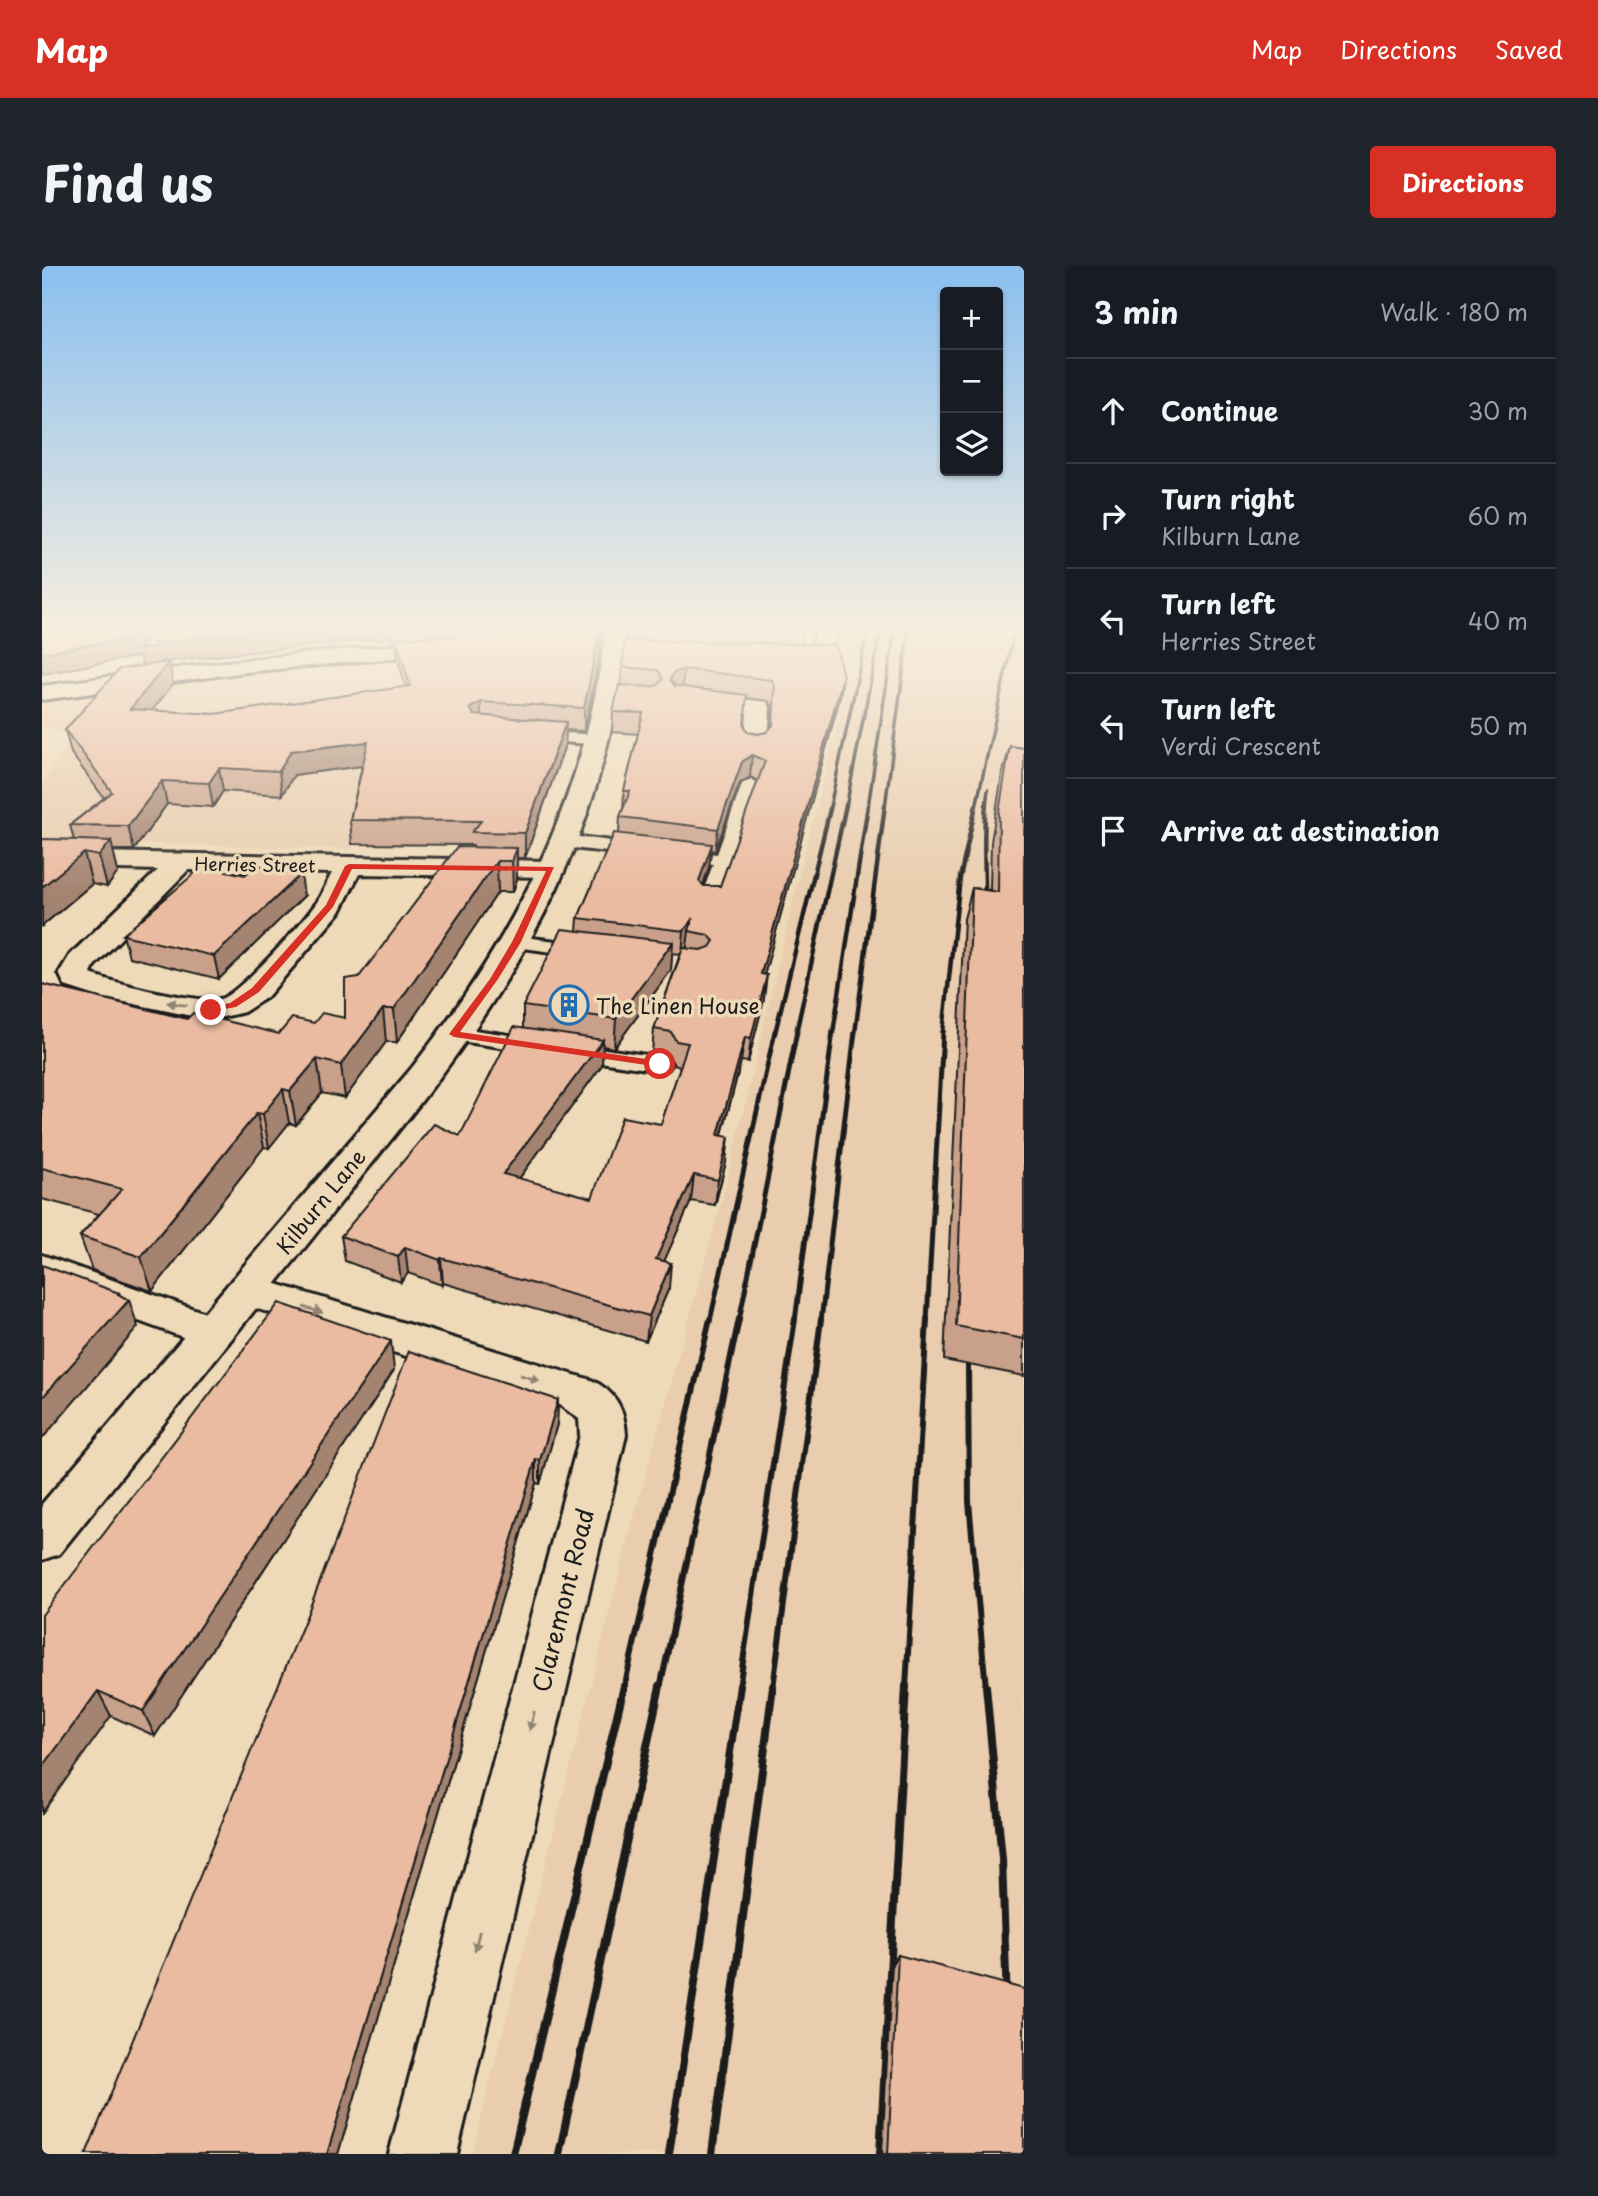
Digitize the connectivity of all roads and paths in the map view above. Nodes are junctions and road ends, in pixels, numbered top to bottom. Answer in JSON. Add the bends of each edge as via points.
{"nodes":[{"id":1,"x":612,"y":716,"type":"edge"},
{"id":2,"x":758,"y":716,"type":"edge"},
{"id":3,"x":517,"y":735,"type":"edge"},
{"id":4,"x":600,"y":740,"type":"junction"},
{"id":5,"x":756,"y":746,"type":"edge"},
{"id":6,"x":751,"y":784,"type":"dead end"},
{"id":7,"x":557,"y":855,"type":"junction"},
{"id":8,"x":42,"y":859,"type":"edge"},
{"id":9,"x":724,"y":860,"type":"junction"},
{"id":10,"x":181,"y":862,"type":"junction"},
{"id":11,"x":349,"y":866,"type":"junction"},
{"id":12,"x":709,"y":903,"type":"edge"},
{"id":13,"x":516,"y":942,"type":"junction"},
{"id":14,"x":609,"y":954,"type":"edge"},
{"id":15,"x":454,"y":1034,"type":"junction"},
{"id":16,"x":660,"y":1064,"type":"dead end"},
{"id":17,"x":42,"y":1270,"type":"edge"},
{"id":18,"x":247,"y":1290,"type":"junction"},
{"id":19,"x":213,"y":1332,"type":"junction"},
{"id":20,"x":42,"y":1539,"type":"edge"},
{"id":21,"x":423,"y":2154,"type":"edge"}],
"edges":[{"from":1,"to":4,"type":"street","name":"Kilburn Lane"},
{"from":2,"to":5,"type":"street"},
{"from":3,"to":4,"type":"lane"},
{"from":4,"to":7,"type":"street","name":"Kilburn Lane"},
{"from":6,"to":9,"type":"lane"},
{"from":7,"to":9,"type":"lane"},
{"from":7,"to":11,"type":"street","name":"Herries Street"},
{"from":7,"to":13,"type":"street","name":"Kilburn Lane"},
{"from":8,"to":10,"type":"street","name":"Herries Street"},
{"from":9,"to":12,"type":"lane"},
{"from":10,"to":11,"type":"street","name":"Herries Street"},
{"from":11,"to":10,"type":"street","one_way":true,"via":[[330,906],[256,990],[233,1005],[211,1010],[76,979],[81,962]]},
{"from":13,"to":14,"type":"lane"},
{"from":13,"to":15,"type":"street","name":"Kilburn Lane"},
{"from":15,"to":16,"type":"lane"},
{"from":15,"to":18,"type":"street","name":"Kilburn Lane"},
{"from":17,"to":19,"type":"street"},
{"from":18,"to":19,"type":"street","name":"Kilburn Lane"},
{"from":18,"to":21,"type":"street","name":"Claremont Road","one_way":true,"via":[[575,1392],[598,1406],[603,1417],[600,1449]]},
{"from":19,"to":20,"type":"street","name":"Kilburn Lane"}]}
